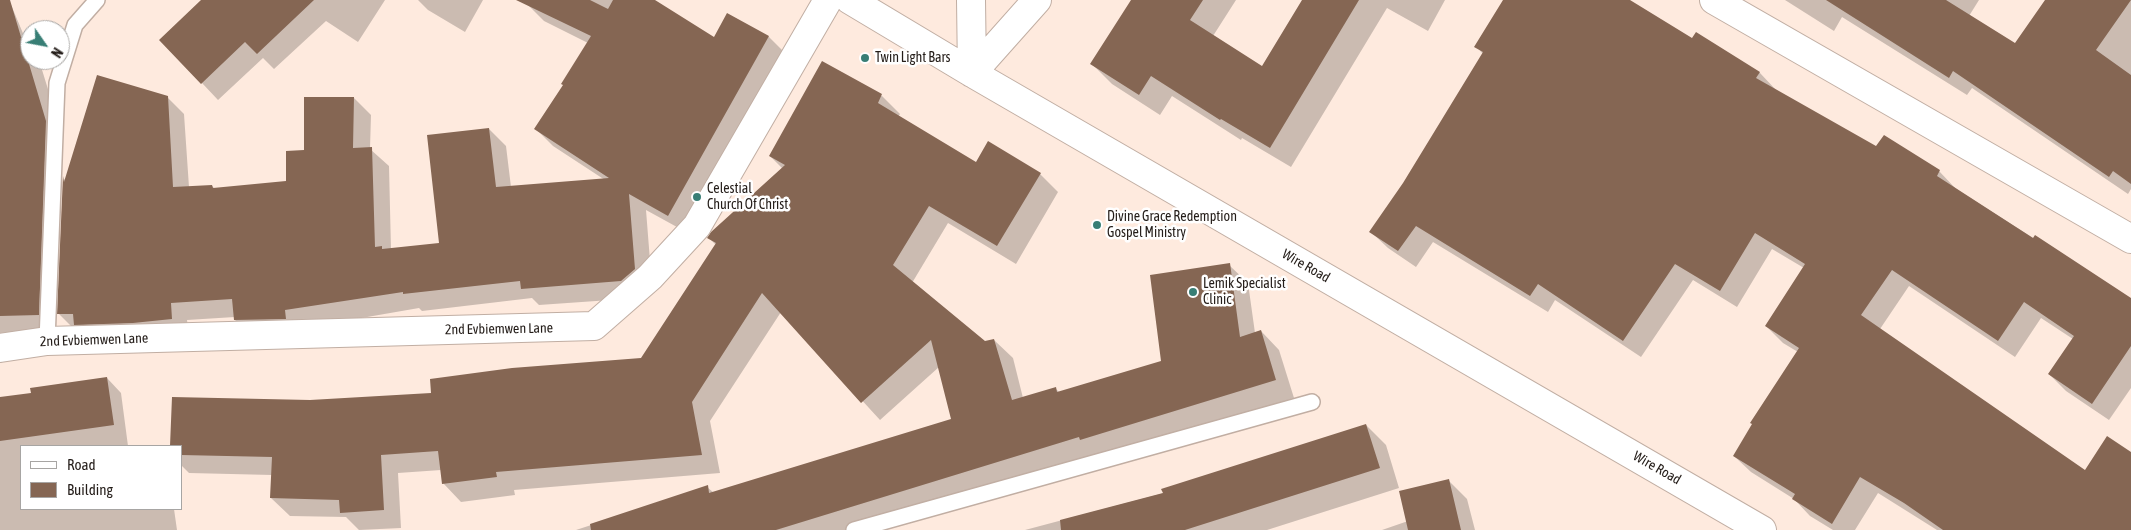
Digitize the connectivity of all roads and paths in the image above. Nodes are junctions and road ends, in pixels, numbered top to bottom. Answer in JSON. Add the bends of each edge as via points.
{"nodes":[{"id":1,"x":97,"y":0,"type":"edge"},
{"id":2,"x":828,"y":0,"type":"edge"},
{"id":3,"x":850,"y":0,"type":"edge"},
{"id":4,"x":971,"y":0,"type":"edge"},
{"id":5,"x":1037,"y":0,"type":"edge"},
{"id":6,"x":1714,"y":0,"type":"edge"},
{"id":7,"x":972,"y":73,"type":"junction"},
{"id":8,"x":2131,"y":239,"type":"edge"},
{"id":9,"x":48,"y":341,"type":"junction"},
{"id":10,"x":0,"y":348,"type":"edge"},
{"id":11,"x":1312,"y":402,"type":"dead end"},
{"id":12,"x":854,"y":530,"type":"edge"},
{"id":13,"x":1762,"y":530,"type":"edge"}],
"edges":[{"from":1,"to":9,"type":"lane","via":[[75,25],[58,83]]},
{"from":2,"to":9,"type":"street","name":"2nd Evbiemwen Lane","via":[[697,226],[650,277],[594,326]]},
{"from":3,"to":7,"type":"street","name":"Wire Road"},
{"from":4,"to":7,"type":"street"},
{"from":5,"to":7,"type":"street"},
{"from":6,"to":8,"type":"street"},
{"from":7,"to":13,"type":"street","name":"Wire Road"},
{"from":9,"to":10,"type":"street","name":"2nd Evbiemwen Lane"},
{"from":11,"to":12,"type":"lane"}]}
